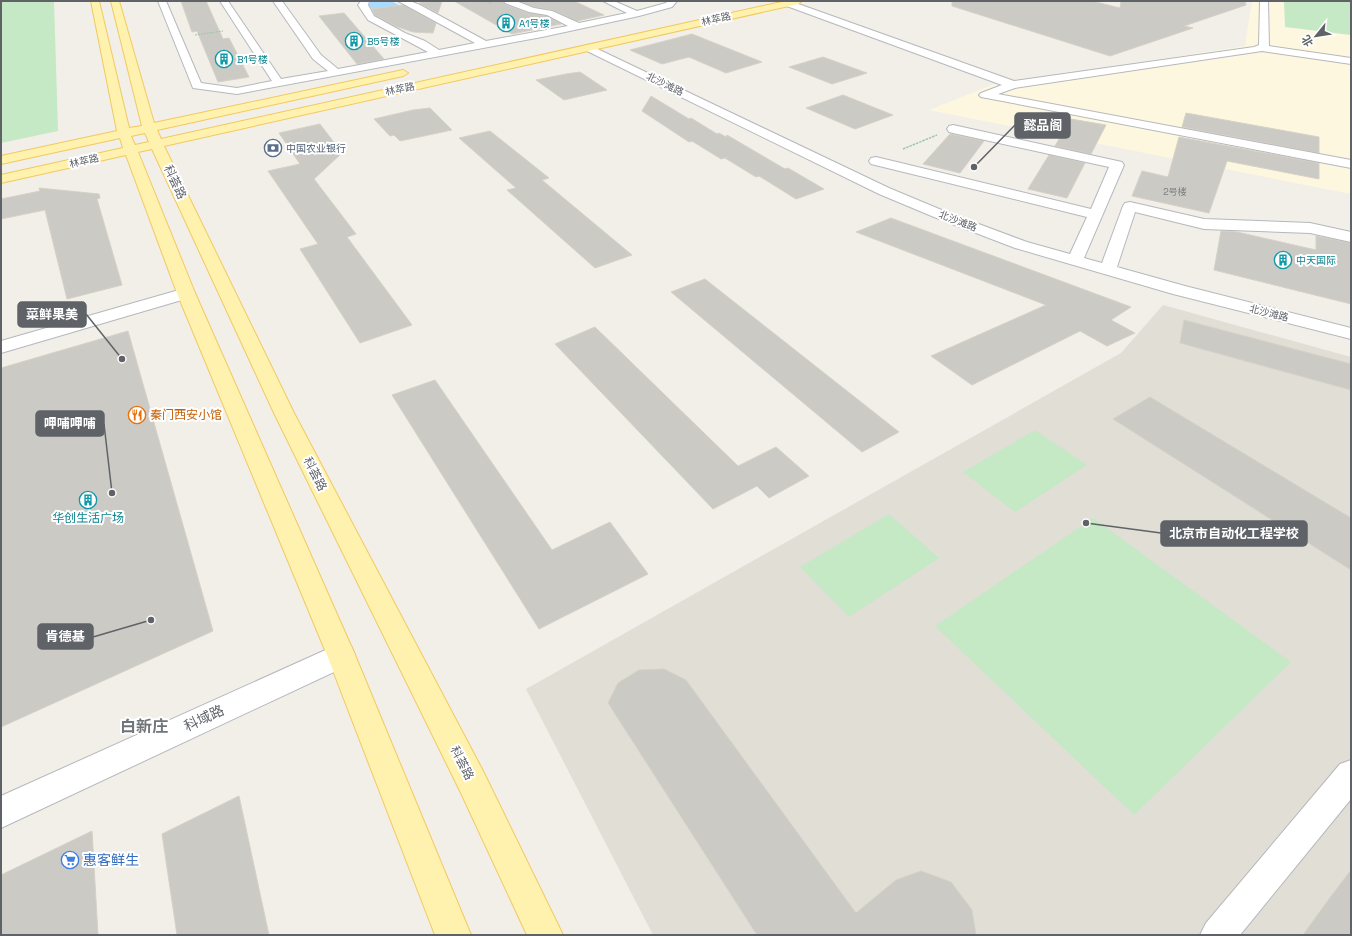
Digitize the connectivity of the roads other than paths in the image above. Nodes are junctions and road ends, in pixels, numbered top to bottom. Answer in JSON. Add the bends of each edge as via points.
{"nodes":[{"id":1,"x":96,"y":1,"type":"edge"},
{"id":2,"x":115,"y":1,"type":"edge"},
{"id":3,"x":162,"y":1,"type":"edge"},
{"id":4,"x":224,"y":1,"type":"edge"},
{"id":5,"x":277,"y":1,"type":"edge"},
{"id":6,"x":365,"y":1,"type":"edge"},
{"id":7,"x":402,"y":1,"type":"edge"},
{"id":8,"x":508,"y":1,"type":"edge"},
{"id":9,"x":607,"y":1,"type":"edge"},
{"id":10,"x":673,"y":1,"type":"edge"},
{"id":11,"x":798,"y":1,"type":"edge"},
{"id":12,"x":1264,"y":1,"type":"edge"},
{"id":13,"x":787,"y":4,"type":"junction"},
{"id":14,"x":636,"y":14,"type":"junction"},
{"id":15,"x":664,"y":18,"type":"dead end"},
{"id":16,"x":577,"y":26,"type":"junction"},
{"id":17,"x":589,"y":48,"type":"junction"},
{"id":18,"x":1260,"y":48,"type":"junction"},
{"id":19,"x":485,"y":50,"type":"junction"},
{"id":20,"x":438,"y":54,"type":"junction"},
{"id":21,"x":1351,"y":61,"type":"edge"},
{"id":22,"x":416,"y":70,"type":"dead end"},
{"id":23,"x":337,"y":73,"type":"junction"},
{"id":24,"x":279,"y":84,"type":"junction"},
{"id":25,"x":1013,"y":85,"type":"junction"},
{"id":26,"x":214,"y":113,"type":"junction"},
{"id":27,"x":224,"y":128,"type":"junction"},
{"id":28,"x":952,"y":129,"type":"road end"},
{"id":29,"x":153,"y":135,"type":"junction"},
{"id":30,"x":127,"y":141,"type":"junction"},
{"id":31,"x":39,"y":151,"type":"junction"},
{"id":32,"x":1,"y":160,"type":"edge"},
{"id":33,"x":876,"y":160,"type":"road end"},
{"id":34,"x":1351,"y":164,"type":"edge"},
{"id":35,"x":44,"y":170,"type":"junction"},
{"id":36,"x":1,"y":179,"type":"edge"},
{"id":37,"x":1094,"y":214,"type":"junction"},
{"id":38,"x":1351,"y":237,"type":"edge"},
{"id":39,"x":1074,"y":261,"type":"junction"},
{"id":40,"x":1108,"y":270,"type":"junction"},
{"id":41,"x":186,"y":293,"type":"junction"},
{"id":42,"x":1351,"y":334,"type":"edge"},
{"id":43,"x":1,"y":347,"type":"edge"},
{"id":44,"x":341,"y":655,"type":"junction"},
{"id":45,"x":1351,"y":776,"type":"edge"},
{"id":46,"x":1,"y":812,"type":"edge"},
{"id":47,"x":453,"y":935,"type":"edge"},
{"id":48,"x":545,"y":935,"type":"edge"},
{"id":49,"x":1218,"y":935,"type":"edge"}],
"edges":[{"from":1,"to":30,"type":"main road"},
{"from":2,"to":29,"type":"main road","name":"科荟路"},
{"from":3,"to":24,"type":"street","via":[[197,86],[237,91]]},
{"from":4,"to":24,"type":"street"},
{"from":5,"to":23,"type":"street","via":[[317,58]]},
{"from":6,"to":20,"type":"street","via":[[363,4],[371,18]]},
{"from":7,"to":19,"type":"street","via":[[417,7]]},
{"from":8,"to":16,"type":"street","via":[[549,13]]},
{"from":9,"to":14,"type":"street"},
{"from":10,"to":14,"type":"street"},
{"from":11,"to":13,"type":"main road","name":"林萃路"},
{"from":12,"to":18,"type":"street","via":[[1264,46]]},
{"from":13,"to":17,"type":"main road","name":"林萃路"},
{"from":13,"to":25,"type":"street"},
{"from":14,"to":16,"type":"street"},
{"from":15,"to":19,"type":"main road"},
{"from":16,"to":19,"type":"street"},
{"from":17,"to":27,"type":"main road","name":"林萃路"},
{"from":17,"to":39,"type":"street","name":"北沙滩路","via":[[884,191],[1021,245]]},
{"from":18,"to":21,"type":"street"},
{"from":18,"to":25,"type":"street"},
{"from":19,"to":20,"type":"street"},
{"from":20,"to":23,"type":"street"},
{"from":22,"to":26,"type":"main road","name":"林萃路"},
{"from":23,"to":24,"type":"street"},
{"from":25,"to":34,"type":"street","via":[[985,95]]},
{"from":26,"to":27,"type":"main road"},
{"from":26,"to":29,"type":"main road","name":"林萃路"},
{"from":27,"to":29,"type":"main road","name":"林萃路"},
{"from":28,"to":37,"type":"street","via":[[1116,165]]},
{"from":29,"to":30,"type":"main road","name":"林萃路"},
{"from":29,"to":30,"type":"main road","name":"林萃路"},
{"from":29,"to":48,"type":"main road","name":"科荟路","via":[[284,413],[472,782]]},
{"from":30,"to":31,"type":"main road","name":"林萃路"},
{"from":30,"to":35,"type":"main road","name":"林萃路"},
{"from":30,"to":41,"type":"main road"},
{"from":31,"to":32,"type":"main road","name":"林萃路"},
{"from":31,"to":35,"type":"main road"},
{"from":33,"to":37,"type":"street"},
{"from":35,"to":36,"type":"main road","name":"林萃路"},
{"from":37,"to":39,"type":"street"},
{"from":38,"to":40,"type":"street","via":[[1310,228],[1204,224],[1130,206]]},
{"from":39,"to":40,"type":"street","name":"北沙滩路"},
{"from":40,"to":42,"type":"street","name":"北沙滩路"},
{"from":41,"to":43,"type":"street"},
{"from":41,"to":44,"type":"main road"},
{"from":44,"to":46,"type":"street","name":"科域路"},
{"from":44,"to":47,"type":"main road"},
{"from":45,"to":49,"type":"street"}]}
